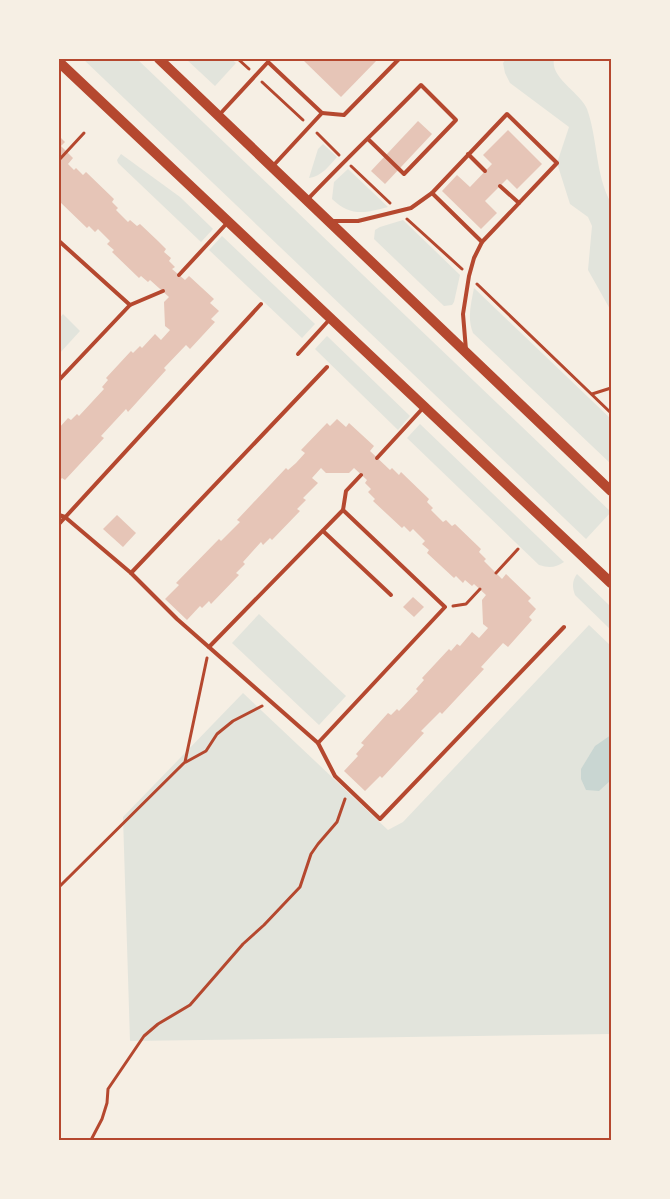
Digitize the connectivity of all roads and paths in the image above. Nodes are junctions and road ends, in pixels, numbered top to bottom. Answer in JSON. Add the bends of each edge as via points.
{"nodes":[{"id":1,"x":159,"y":59,"type":"edge"},
{"id":2,"x":238,"y":59,"type":"edge"},
{"id":3,"x":264,"y":59,"type":"edge"},
{"id":4,"x":399,"y":59,"type":"edge"},
{"id":5,"x":59,"y":62,"type":"edge"},
{"id":6,"x":268,"y":62,"type":"junction"},
{"id":7,"x":256,"y":75,"type":"junction"},
{"id":8,"x":322,"y":114,"type":"junction"},
{"id":9,"x":218,"y":116,"type":"junction"},
{"id":10,"x":310,"y":127,"type":"junction"},
{"id":11,"x":84,"y":133,"type":"dead end"},
{"id":12,"x":368,"y":139,"type":"junction"},
{"id":13,"x":468,"y":154,"type":"junction"},
{"id":14,"x":59,"y":160,"type":"edge"},
{"id":15,"x":345,"y":160,"type":"junction"},
{"id":16,"x":272,"y":167,"type":"junction"},
{"id":17,"x":485,"y":171,"type":"dead end"},
{"id":18,"x":500,"y":186,"type":"dead end"},
{"id":19,"x":432,"y":193,"type":"junction"},
{"id":20,"x":307,"y":200,"type":"junction"},
{"id":21,"x":519,"y":203,"type":"junction"},
{"id":22,"x":399,"y":212,"type":"junction"},
{"id":23,"x":329,"y":221,"type":"junction"},
{"id":24,"x":228,"y":222,"type":"junction"},
{"id":25,"x":59,"y":241,"type":"edge"},
{"id":26,"x":482,"y":242,"type":"junction"},
{"id":27,"x":179,"y":275,"type":"dead end"},
{"id":28,"x":469,"y":276,"type":"junction"},
{"id":29,"x":163,"y":291,"type":"dead end"},
{"id":30,"x":261,"y":304,"type":"dead end"},
{"id":31,"x":130,"y":305,"type":"junction"},
{"id":32,"x":331,"y":318,"type":"junction"},
{"id":33,"x":467,"y":353,"type":"junction"},
{"id":34,"x":298,"y":354,"type":"dead end"},
{"id":35,"x":326,"y":366,"type":"dead end"},
{"id":36,"x":59,"y":380,"type":"edge"},
{"id":37,"x":611,"y":388,"type":"edge"},
{"id":38,"x":592,"y":394,"type":"junction"},
{"id":39,"x":424,"y":407,"type":"junction"},
{"id":40,"x":611,"y":413,"type":"edge"},
{"id":41,"x":377,"y":458,"type":"dead end"},
{"id":42,"x":362,"y":475,"type":"dead end"},
{"id":43,"x":611,"y":491,"type":"edge"},
{"id":44,"x":343,"y":510,"type":"junction"},
{"id":45,"x":59,"y":515,"type":"edge"},
{"id":46,"x":65,"y":517,"type":"junction"},
{"id":47,"x":59,"y":524,"type":"edge"},
{"id":48,"x":322,"y":531,"type":"junction"},
{"id":49,"x":518,"y":549,"type":"dead end"},
{"id":50,"x":131,"y":573,"type":"junction"},
{"id":51,"x":496,"y":573,"type":"dead end"},
{"id":52,"x":611,"y":582,"type":"edge"},
{"id":53,"x":480,"y":590,"type":"dead end"},
{"id":54,"x":391,"y":595,"type":"dead end"},
{"id":55,"x":445,"y":607,"type":"junction"},
{"id":56,"x":564,"y":627,"type":"dead end"},
{"id":57,"x":209,"y":647,"type":"junction"},
{"id":58,"x":270,"y":701,"type":"junction"},
{"id":59,"x":318,"y":743,"type":"junction"},
{"id":60,"x":185,"y":762,"type":"junction"},
{"id":61,"x":349,"y":789,"type":"junction"},
{"id":62,"x":59,"y":887,"type":"edge"},
{"id":63,"x":90,"y":1140,"type":"edge"}],
"edges":[{"from":1,"to":9,"type":"main road"},
{"from":2,"to":7,"type":"path"},
{"from":3,"to":6,"type":"lane"},
{"from":4,"to":8,"type":"lane","via":[[344,115]]},
{"from":5,"to":24,"type":"main road"},
{"from":6,"to":7,"type":"lane"},
{"from":6,"to":8,"type":"lane"},
{"from":7,"to":9,"type":"lane"},
{"from":7,"to":10,"type":"path"},
{"from":8,"to":10,"type":"lane"},
{"from":9,"to":16,"type":"main road"},
{"from":10,"to":15,"type":"path"},
{"from":10,"to":16,"type":"lane"},
{"from":11,"to":14,"type":"path"},
{"from":12,"to":12,"type":"lane","via":[[404,174],[456,120],[421,85]]},
{"from":12,"to":15,"type":"lane"},
{"from":13,"to":17,"type":"lane"},
{"from":13,"to":19,"type":"lane"},
{"from":13,"to":21,"type":"lane","via":[[507,114],[557,163]]},
{"from":15,"to":20,"type":"lane"},
{"from":15,"to":22,"type":"path"},
{"from":16,"to":20,"type":"main road"},
{"from":18,"to":21,"type":"lane"},
{"from":19,"to":22,"type":"lane","via":[[411,208]]},
{"from":19,"to":26,"type":"lane"},
{"from":20,"to":23,"type":"main road"},
{"from":21,"to":26,"type":"lane"},
{"from":22,"to":23,"type":"lane","via":[[358,221]]},
{"from":22,"to":28,"type":"path"},
{"from":23,"to":33,"type":"main road"},
{"from":24,"to":27,"type":"lane"},
{"from":24,"to":32,"type":"main road"},
{"from":25,"to":31,"type":"lane"},
{"from":26,"to":28,"type":"lane"},
{"from":28,"to":33,"type":"lane","via":[[463,314]]},
{"from":28,"to":38,"type":"path"},
{"from":29,"to":31,"type":"lane"},
{"from":30,"to":46,"type":"lane"},
{"from":31,"to":36,"type":"lane"},
{"from":32,"to":34,"type":"lane"},
{"from":32,"to":39,"type":"main road"},
{"from":33,"to":43,"type":"main road"},
{"from":35,"to":50,"type":"lane"},
{"from":37,"to":38,"type":"path"},
{"from":38,"to":40,"type":"path"},
{"from":39,"to":41,"type":"lane"},
{"from":39,"to":52,"type":"main road"},
{"from":42,"to":44,"type":"lane","via":[[346,491]]},
{"from":44,"to":48,"type":"lane"},
{"from":44,"to":55,"type":"lane"},
{"from":45,"to":46,"type":"lane"},
{"from":46,"to":47,"type":"lane"},
{"from":46,"to":50,"type":"lane"},
{"from":48,"to":54,"type":"lane"},
{"from":48,"to":57,"type":"lane"},
{"from":49,"to":51,"type":"path"},
{"from":50,"to":57,"type":"lane"},
{"from":53,"to":55,"type":"path","via":[[466,604]]},
{"from":55,"to":59,"type":"lane"},
{"from":56,"to":61,"type":"lane","via":[[380,819]]},
{"from":57,"to":58,"type":"lane"},
{"from":57,"to":60,"type":"path"},
{"from":58,"to":59,"type":"lane"},
{"from":58,"to":60,"type":"path","via":[[233,721],[217,734],[206,751]]},
{"from":59,"to":61,"type":"lane","via":[[336,776]]},
{"from":60,"to":62,"type":"path"},
{"from":61,"to":63,"type":"path","via":[[336,822],[311,854],[300,887],[243,944],[190,1005],[144,1036],[108,1089],[102,1119]]}]}
